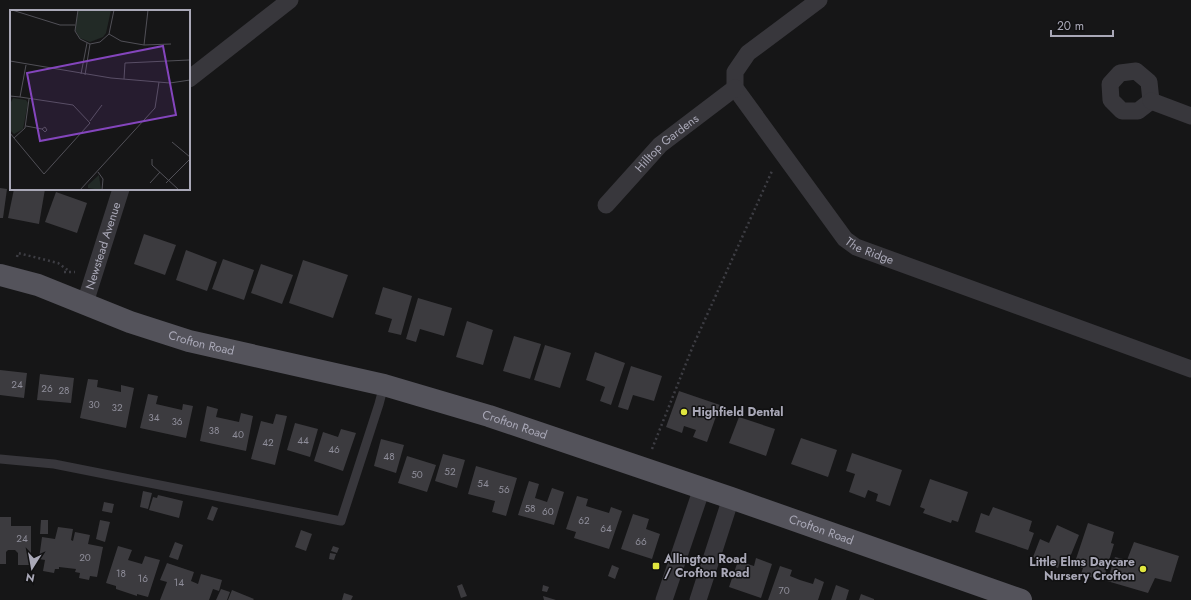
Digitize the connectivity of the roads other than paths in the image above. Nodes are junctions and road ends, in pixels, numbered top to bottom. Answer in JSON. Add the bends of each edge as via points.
{"nodes":[{"id":1,"x":290,"y":0,"type":"edge"},
{"id":2,"x":819,"y":0,"type":"edge"},
{"id":3,"x":190,"y":78,"type":"edge"},
{"id":4,"x":734,"y":88,"type":"junction"},
{"id":5,"x":1151,"y":100,"type":"dead end"},
{"id":6,"x":1191,"y":116,"type":"edge"},
{"id":7,"x":121,"y":190,"type":"edge"},
{"id":8,"x":606,"y":205,"type":"dead end"},
{"id":9,"x":0,"y":275,"type":"edge"},
{"id":10,"x":85,"y":303,"type":"junction"},
{"id":11,"x":1191,"y":368,"type":"edge"},
{"id":12,"x":384,"y":386,"type":"junction"},
{"id":13,"x":0,"y":459,"type":"edge"},
{"id":14,"x":702,"y":488,"type":"junction"},
{"id":15,"x":731,"y":498,"type":"junction"},
{"id":16,"x":664,"y":600,"type":"edge"},
{"id":17,"x":698,"y":600,"type":"edge"},
{"id":18,"x":1021,"y":600,"type":"edge"}],
"edges":[{"from":1,"to":3,"type":"street"},
{"from":2,"to":4,"type":"street","via":[[748,53],[735,72]]},
{"from":4,"to":8,"type":"street","name":"Hilltop Gardens","via":[[660,145]]},
{"from":4,"to":11,"type":"street","name":"The Ridge","via":[[845,239],[856,247]]},
{"from":5,"to":6,"type":"street"},
{"from":7,"to":10,"type":"street","name":"Newstead Avenue"},
{"from":9,"to":10,"type":"main road","name":"Crofton Road","via":[[38,285]]},
{"from":10,"to":12,"type":"main road","name":"Crofton Road","via":[[130,322],[189,341]]},
{"from":12,"to":13,"type":"lane","via":[[341,521],[54,464]]},
{"from":12,"to":14,"type":"main road","name":"Crofton Road","via":[[489,416]]},
{"from":14,"to":15,"type":"main road","name":"Crofton Road"},
{"from":14,"to":16,"type":"street"},
{"from":15,"to":17,"type":"street"},
{"from":15,"to":18,"type":"main road","name":"Crofton Road"}]}
